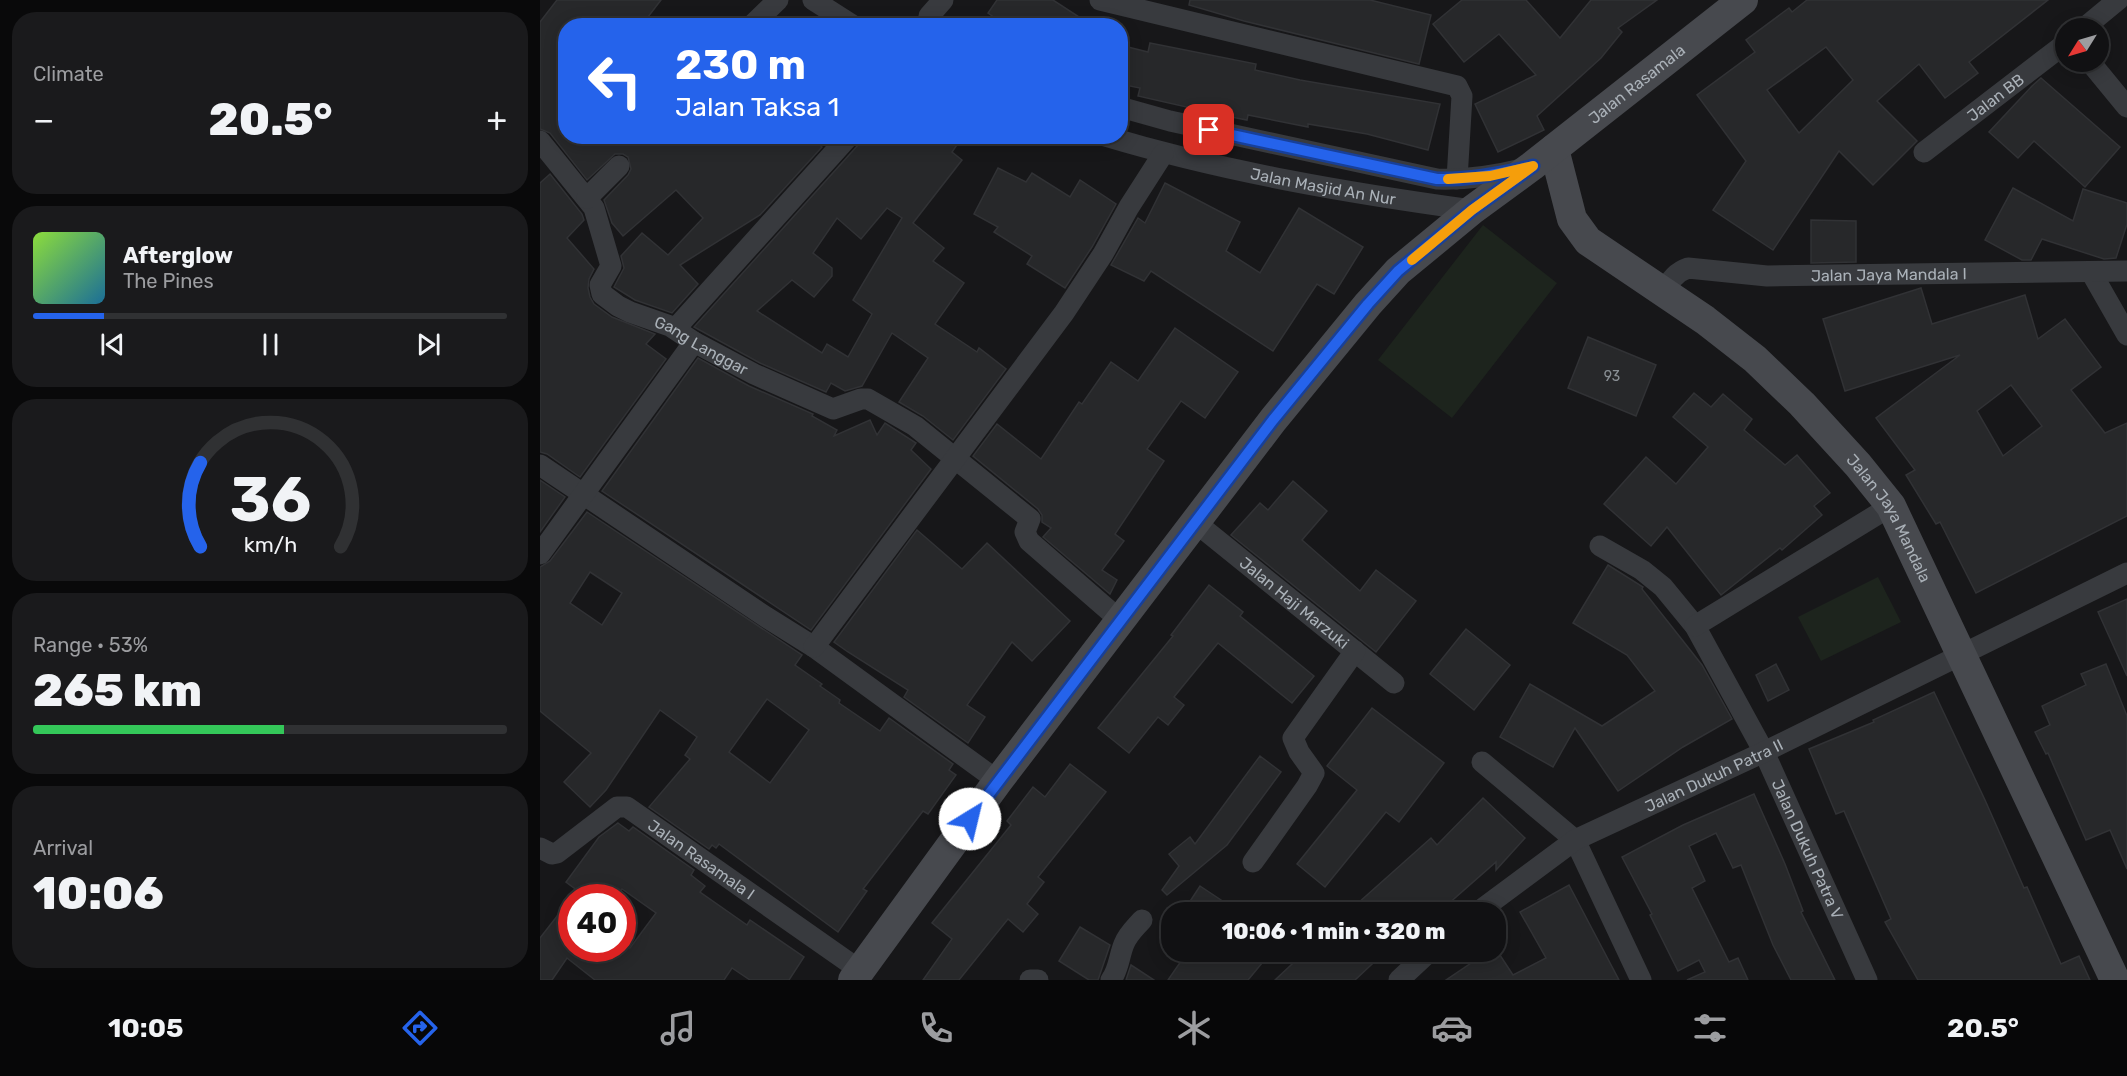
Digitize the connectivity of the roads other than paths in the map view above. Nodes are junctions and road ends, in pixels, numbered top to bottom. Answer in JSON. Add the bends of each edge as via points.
{"nodes":[{"id":1,"x":778,"y":0,"type":"edge"},
{"id":2,"x":813,"y":0,"type":"edge"},
{"id":3,"x":1100,"y":0,"type":"edge"},
{"id":4,"x":1743,"y":0,"type":"edge"},
{"id":5,"x":2118,"y":0,"type":"edge"},
{"id":6,"x":759,"y":18,"type":"edge"},
{"id":7,"x":841,"y":18,"type":"edge"},
{"id":8,"x":2096,"y":18,"type":"edge"},
{"id":9,"x":2055,"y":51,"type":"edge"},
{"id":10,"x":2098,"y":72,"type":"edge"},
{"id":11,"x":2127,"y":107,"type":"edge"},
{"id":12,"x":1128,"y":109,"type":"edge"},
{"id":13,"x":540,"y":141,"type":"edge"},
{"id":14,"x":1128,"y":143,"type":"edge"},
{"id":15,"x":842,"y":144,"type":"edge"},
{"id":16,"x":1924,"y":152,"type":"dead end"},
{"id":17,"x":1163,"y":154,"type":"junction"},
{"id":18,"x":1543,"y":158,"type":"junction"},
{"id":19,"x":619,"y":166,"type":"dead end"},
{"id":20,"x":1456,"y":179,"type":"junction"},
{"id":21,"x":587,"y":198,"type":"junction"},
{"id":22,"x":1472,"y":210,"type":"junction"},
{"id":23,"x":2127,"y":271,"type":"edge"},
{"id":24,"x":2091,"y":272,"type":"junction"},
{"id":25,"x":1664,"y":293,"type":"junction"},
{"id":26,"x":675,"y":329,"type":"junction"},
{"id":27,"x":2127,"y":335,"type":"edge"},
{"id":28,"x":694,"y":342,"type":"junction"},
{"id":29,"x":957,"y":459,"type":"junction"},
{"id":30,"x":540,"y":465,"type":"edge"},
{"id":31,"x":583,"y":495,"type":"junction"},
{"id":32,"x":1891,"y":506,"type":"junction"},
{"id":33,"x":1195,"y":522,"type":"junction"},
{"id":34,"x":1600,"y":546,"type":"dead end"},
{"id":35,"x":540,"y":554,"type":"edge"},
{"id":36,"x":2127,"y":573,"type":"edge"},
{"id":37,"x":1121,"y":621,"type":"junction"},
{"id":38,"x":1695,"y":626,"type":"junction"},
{"id":39,"x":814,"y":647,"type":"junction"},
{"id":40,"x":1355,"y":651,"type":"junction"},
{"id":41,"x":1960,"y":655,"type":"junction"},
{"id":42,"x":1394,"y":683,"type":"dead end"},
{"id":43,"x":1764,"y":752,"type":"junction"},
{"id":44,"x":1482,"y":762,"type":"dead end"},
{"id":45,"x":998,"y":781,"type":"junction"},
{"id":46,"x":1575,"y":840,"type":"junction"},
{"id":47,"x":540,"y":849,"type":"edge"},
{"id":48,"x":1253,"y":862,"type":"dead end"},
{"id":49,"x":1491,"y":902,"type":"edge"},
{"id":50,"x":1142,"y":920,"type":"dead end"},
{"id":51,"x":1418,"y":962,"type":"edge"},
{"id":52,"x":857,"y":975,"type":"edge"},
{"id":53,"x":1030,"y":980,"type":"edge"},
{"id":54,"x":1038,"y":980,"type":"edge"},
{"id":55,"x":1111,"y":980,"type":"edge"},
{"id":56,"x":1399,"y":980,"type":"edge"},
{"id":57,"x":1641,"y":980,"type":"edge"},
{"id":58,"x":1867,"y":980,"type":"edge"},
{"id":59,"x":2115,"y":980,"type":"edge"}],
"edges":[{"from":1,"to":6,"type":"street"},
{"from":2,"to":7,"type":"street"},
{"from":3,"to":20,"type":"street","via":[[1457,86],[1462,96]]},
{"from":4,"to":18,"type":"street","name":"Jalan Rasamala"},
{"from":5,"to":8,"type":"street"},
{"from":9,"to":16,"type":"street","name":"Jalan BB"},
{"from":10,"to":11,"type":"street"},
{"from":12,"to":20,"type":"street","via":[[1309,153],[1427,177]]},
{"from":13,"to":21,"type":"street","name":"Gang Langgar"},
{"from":14,"to":17,"type":"street","name":"Jalan Masjid An Nur"},
{"from":15,"to":26,"type":"street"},
{"from":17,"to":22,"type":"street","name":"Jalan Masjid An Nur","via":[[1341,191]]},
{"from":17,"to":29,"type":"street","via":[[1064,313]]},
{"from":18,"to":20,"type":"street","via":[[1490,176]]},
{"from":18,"to":22,"type":"street","name":"Jalan Rasamala"},
{"from":18,"to":25,"type":"street","name":"Jalan Jaya Mandala","via":[[1572,219],[1588,241]]},
{"from":19,"to":21,"type":"street"},
{"from":21,"to":26,"type":"street","name":"Gang Langgar","via":[[599,222],[611,266],[600,285],[602,294],[630,312]]},
{"from":22,"to":33,"type":"street","name":"Jalan Rasamala","via":[[1398,271],[1368,304]]},
{"from":23,"to":24,"type":"street","name":"Jalan Jaya Mandala I"},
{"from":24,"to":25,"type":"street","name":"Jalan Jaya Mandala I","via":[[1767,276],[1688,268],[1670,280]]},
{"from":24,"to":27,"type":"street"},
{"from":25,"to":32,"type":"street","name":"Jalan Jaya Mandala","via":[[1755,359],[1802,404]]},
{"from":26,"to":28,"type":"street","name":"Gang Langgar"},
{"from":28,"to":29,"type":"street","name":"Gang Langgar","via":[[833,409],[868,399],[915,426]]},
{"from":28,"to":31,"type":"street"},
{"from":29,"to":37,"type":"street","name":"Gang Langgar","via":[[1030,519],[1025,532],[1029,541]]},
{"from":29,"to":39,"type":"street"},
{"from":30,"to":31,"type":"street"},
{"from":31,"to":35,"type":"street"},
{"from":31,"to":39,"type":"street"},
{"from":32,"to":38,"type":"street"},
{"from":32,"to":41,"type":"street","name":"Jalan Jaya Mandala"},
{"from":33,"to":37,"type":"street","name":"Jalan Rasamala"},
{"from":33,"to":40,"type":"street","name":"Jalan Haji Marzuki"},
{"from":34,"to":38,"type":"street","name":"Jalan Dukuh Patra V","via":[[1663,587]]},
{"from":36,"to":41,"type":"street","name":"Jalan Dukuh Patra II"},
{"from":37,"to":45,"type":"street","name":"Jalan Rasamala"},
{"from":38,"to":43,"type":"street","name":"Jalan Dukuh Patra V"},
{"from":39,"to":45,"type":"street"},
{"from":40,"to":42,"type":"street","name":"Jalan Haji Marzuki"},
{"from":40,"to":48,"type":"street","via":[[1293,738],[1314,773]]},
{"from":41,"to":43,"type":"street","name":"Jalan Dukuh Patra II"},
{"from":41,"to":59,"type":"street","name":"Jalan Jaya Mandala"},
{"from":43,"to":46,"type":"street","name":"Jalan Dukuh Patra II"},
{"from":43,"to":58,"type":"street","name":"Jalan Dukuh Patra V"},
{"from":44,"to":46,"type":"street"},
{"from":45,"to":52,"type":"street","name":"Jalan Rasamala"},
{"from":46,"to":49,"type":"street","name":"Jalan Dukuh Patra II"},
{"from":46,"to":57,"type":"street"},
{"from":47,"to":52,"type":"street","name":"Jalan Rasamala I","via":[[557,854],[617,807],[627,807]]},
{"from":50,"to":55,"type":"street","via":[[1123,946]]},
{"from":51,"to":56,"type":"street"},
{"from":53,"to":54,"type":"street"}]}
